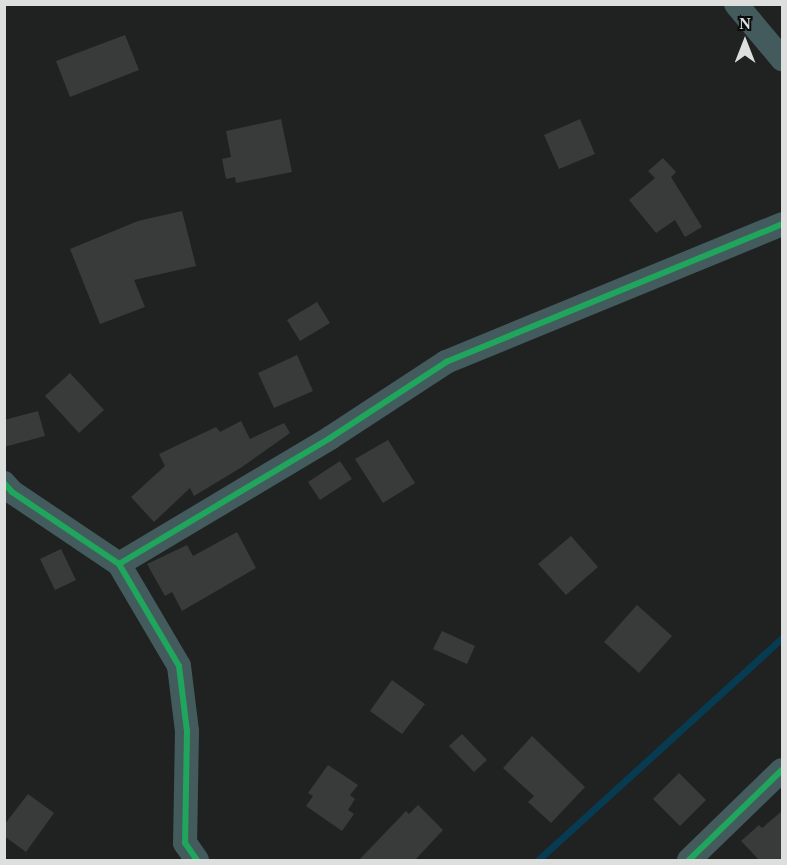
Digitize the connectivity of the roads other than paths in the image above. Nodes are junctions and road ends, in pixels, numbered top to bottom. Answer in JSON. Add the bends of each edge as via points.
{"nodes":[{"id":1,"x":736,"y":4,"type":"edge"},
{"id":2,"x":783,"y":59,"type":"edge"},
{"id":3,"x":783,"y":224,"type":"edge"},
{"id":4,"x":4,"y":483,"type":"edge"},
{"id":5,"x":119,"y":564,"type":"junction"},
{"id":6,"x":783,"y":770,"type":"edge"},
{"id":7,"x":197,"y":861,"type":"edge"},
{"id":8,"x":689,"y":861,"type":"edge"}],
"edges":[{"from":1,"to":2,"type":"street"},
{"from":3,"to":5,"type":"street","via":[[446,362],[330,438]]},
{"from":4,"to":5,"type":"street"},
{"from":5,"to":7,"type":"street","via":[[179,666],[187,731],[185,843]]},
{"from":6,"to":8,"type":"street"}]}
